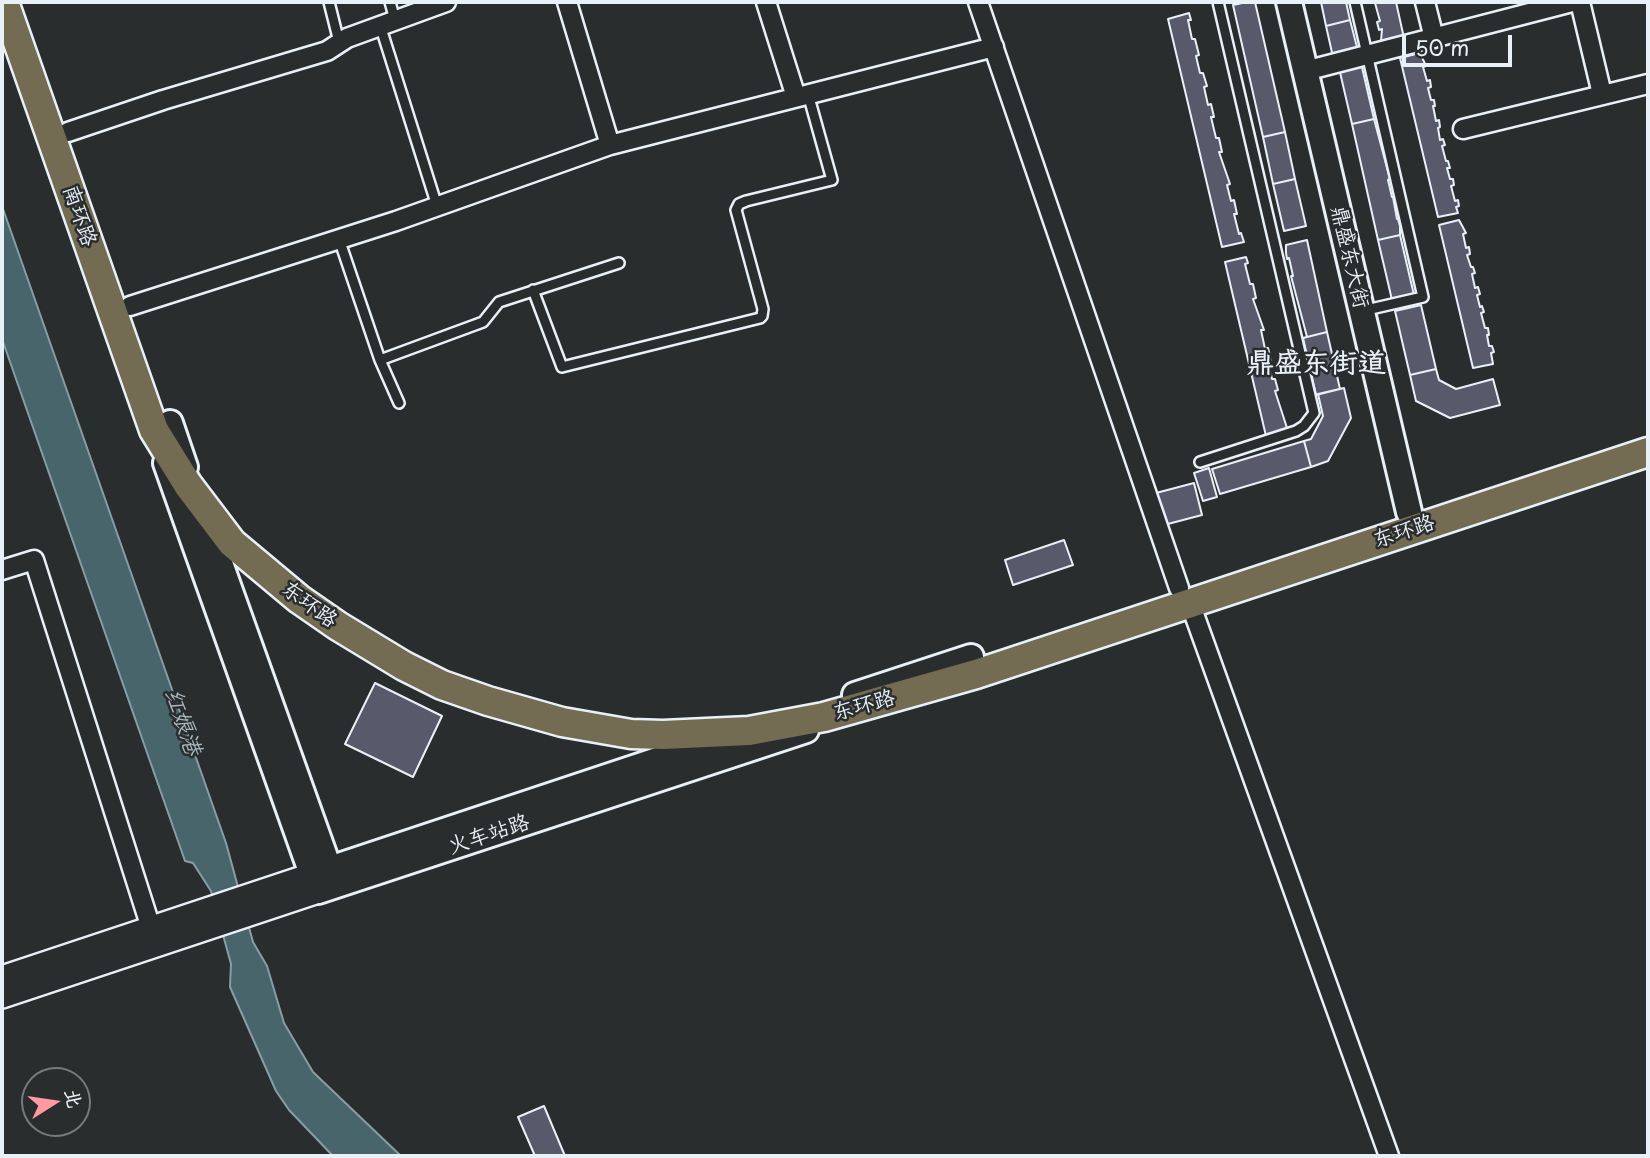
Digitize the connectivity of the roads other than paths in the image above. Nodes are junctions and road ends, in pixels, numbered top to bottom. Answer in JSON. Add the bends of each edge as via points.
{"nodes":[{"id":1,"x":4,"y":2,"type":"edge"},
{"id":2,"x":22,"y":2,"type":"edge"},
{"id":3,"x":329,"y":2,"type":"edge"},
{"id":4,"x":390,"y":2,"type":"edge"},
{"id":5,"x":446,"y":2,"type":"edge"},
{"id":6,"x":567,"y":2,"type":"edge"},
{"id":7,"x":766,"y":2,"type":"edge"},
{"id":8,"x":978,"y":2,"type":"edge"},
{"id":9,"x":1218,"y":2,"type":"edge"},
{"id":10,"x":1289,"y":2,"type":"edge"},
{"id":11,"x":1355,"y":2,"type":"edge"},
{"id":12,"x":1425,"y":2,"type":"edge"},
{"id":13,"x":1573,"y":2,"type":"edge"},
{"id":14,"x":1580,"y":2,"type":"edge"},
{"id":15,"x":388,"y":23,"type":"junction"},
{"id":16,"x":1434,"y":38,"type":"junction"},
{"id":17,"x":339,"y":43,"type":"junction"},
{"id":18,"x":994,"y":47,"type":"junction"},
{"id":19,"x":1367,"y":55,"type":"junction"},
{"id":20,"x":1305,"y":71,"type":"junction"},
{"id":21,"x":1648,"y":84,"type":"edge"},
{"id":22,"x":1602,"y":94,"type":"junction"},
{"id":23,"x":802,"y":95,"type":"junction"},
{"id":24,"x":1463,"y":129,"type":"dead end"},
{"id":25,"x":68,"y":132,"type":"junction"},
{"id":26,"x":610,"y":145,"type":"junction"},
{"id":27,"x":437,"y":206,"type":"junction"},
{"id":28,"x":339,"y":239,"type":"junction"},
{"id":29,"x":619,"y":263,"type":"dead end"},
{"id":30,"x":533,"y":290,"type":"junction"},
{"id":31,"x":130,"y":306,"type":"junction"},
{"id":32,"x":1362,"y":311,"type":"junction"},
{"id":33,"x":380,"y":360,"type":"junction"},
{"id":34,"x":399,"y":403,"type":"dead end"},
{"id":35,"x":162,"y":426,"type":"junction"},
{"id":36,"x":1648,"y":433,"type":"edge"},
{"id":37,"x":1648,"y":452,"type":"edge"},
{"id":38,"x":1200,"y":462,"type":"dead end"},
{"id":39,"x":196,"y":496,"type":"junction"},
{"id":40,"x":1409,"y":512,"type":"junction"},
{"id":41,"x":2,"y":570,"type":"edge"},
{"id":42,"x":1184,"y":596,"type":"junction"},
{"id":43,"x":973,"y":665,"type":"junction"},
{"id":44,"x":744,"y":732,"type":"junction"},
{"id":45,"x":324,"y":880,"type":"junction"},
{"id":46,"x":210,"y":918,"type":"junction"},
{"id":47,"x":151,"y":928,"type":"junction"},
{"id":48,"x":2,"y":978,"type":"edge"},
{"id":49,"x":2,"y":996,"type":"edge"},
{"id":50,"x":1389,"y":1156,"type":"edge"}],
"edges":[{"from":1,"to":35,"type":"main road","name":"南环路"},
{"from":2,"to":25,"type":"main road","name":"南环路"},
{"from":3,"to":17,"type":"lane"},
{"from":4,"to":15,"type":"lane"},
{"from":5,"to":15,"type":"street"},
{"from":6,"to":26,"type":"street"},
{"from":7,"to":23,"type":"street"},
{"from":8,"to":18,"type":"street"},
{"from":9,"to":38,"type":"lane","via":[[1314,414],[1296,431]]},
{"from":10,"to":20,"type":"main road","name":"鼎盛东大街"},
{"from":11,"to":19,"type":"lane"},
{"from":12,"to":16,"type":"street"},
{"from":13,"to":16,"type":"street"},
{"from":14,"to":22,"type":"street"},
{"from":15,"to":17,"type":"street"},
{"from":15,"to":27,"type":"lane"},
{"from":16,"to":19,"type":"street"},
{"from":17,"to":25,"type":"street","via":[[327,51]]},
{"from":18,"to":23,"type":"street"},
{"from":18,"to":42,"type":"street"},
{"from":19,"to":20,"type":"street"},
{"from":19,"to":32,"type":"lane","via":[[1423,297]]},
{"from":20,"to":32,"type":"main road","name":"鼎盛东大街"},
{"from":21,"to":22,"type":"street"},
{"from":22,"to":24,"type":"street"},
{"from":23,"to":26,"type":"street"},
{"from":23,"to":30,"type":"lane","via":[[832,180],[737,206],[763,309],[760,318],[562,367]]},
{"from":25,"to":31,"type":"main road","name":"南环路"},
{"from":26,"to":27,"type":"street"},
{"from":27,"to":28,"type":"street"},
{"from":28,"to":31,"type":"street"},
{"from":28,"to":33,"type":"lane"},
{"from":29,"to":30,"type":"lane"},
{"from":30,"to":33,"type":"lane","via":[[499,302],[483,322]]},
{"from":31,"to":35,"type":"main road","name":"南环路"},
{"from":32,"to":40,"type":"main road","name":"鼎盛东大街"},
{"from":33,"to":34,"type":"lane"},
{"from":35,"to":39,"type":"main road","name":"东环路"},
{"from":35,"to":43,"type":"main road","name":"东环路","via":[[234,518],[290,571],[393,640],[493,685],[566,705],[633,716],[704,717],[746,714]]},
{"from":35,"to":45,"type":"main road"},
{"from":36,"to":40,"type":"main road","name":"东环路"},
{"from":37,"to":42,"type":"main road","name":"东环路"},
{"from":39,"to":44,"type":"main road","name":"东环路","via":[[232,543],[279,584],[375,650],[442,685],[562,722],[631,734]]},
{"from":39,"to":45,"type":"main road"},
{"from":40,"to":42,"type":"main road","name":"东环路"},
{"from":41,"to":47,"type":"street","via":[[34,560]]},
{"from":42,"to":43,"type":"main road","name":"东环路"},
{"from":42,"to":50,"type":"street"},
{"from":43,"to":44,"type":"main road","name":"东环路","via":[[824,717]]},
{"from":43,"to":45,"type":"main road","name":"火车站路"},
{"from":44,"to":45,"type":"main road","name":"火车站路"},
{"from":45,"to":46,"type":"street","name":"火车站路"},
{"from":46,"to":47,"type":"street","name":"火车站路"},
{"from":46,"to":49,"type":"street","name":"火车站路"},
{"from":47,"to":48,"type":"street","name":"火车站路"}]}
